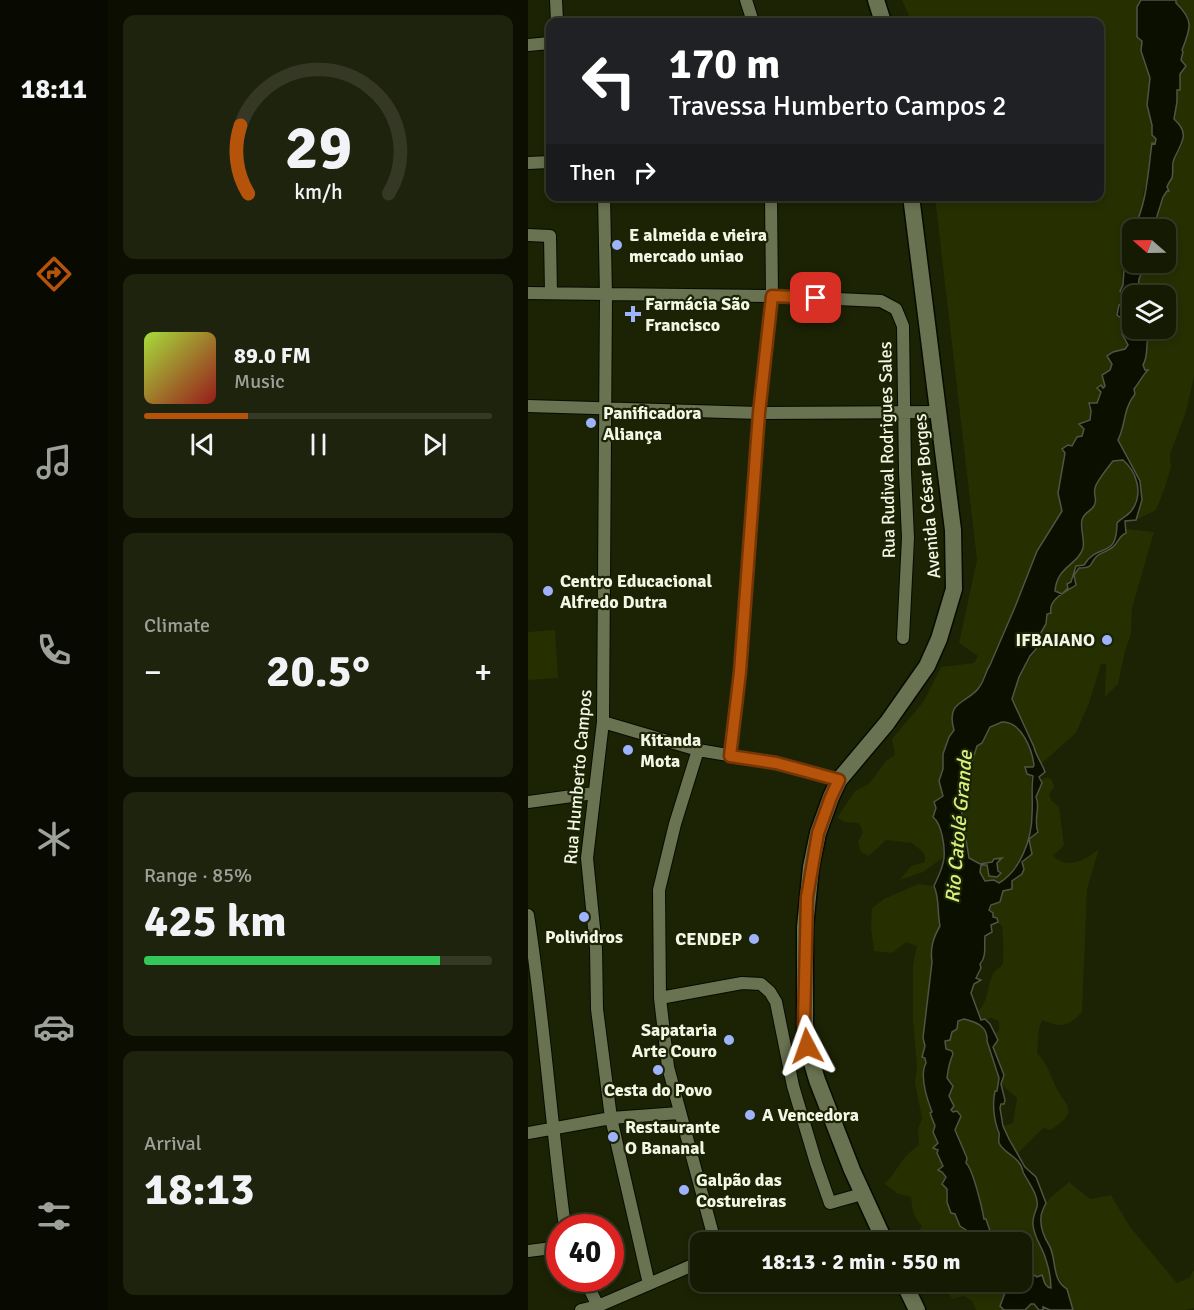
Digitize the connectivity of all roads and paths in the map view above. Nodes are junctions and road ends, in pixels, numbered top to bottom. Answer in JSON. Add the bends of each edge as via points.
{"nodes":[{"id":1,"x":556,"y":0,"type":"edge"},
{"id":2,"x":746,"y":0,"type":"edge"},
{"id":3,"x":876,"y":0,"type":"edge"},
{"id":4,"x":556,"y":18,"type":"edge"},
{"id":5,"x":752,"y":18,"type":"edge"},
{"id":6,"x":882,"y":18,"type":"edge"},
{"id":7,"x":546,"y":43,"type":"edge"},
{"id":8,"x":528,"y":45,"type":"edge"},
{"id":9,"x":546,"y":162,"type":"edge"},
{"id":10,"x":528,"y":163,"type":"edge"},
{"id":11,"x":604,"y":201,"type":"edge"},
{"id":12,"x":771,"y":201,"type":"edge"},
{"id":13,"x":912,"y":201,"type":"edge"},
{"id":14,"x":528,"y":236,"type":"edge"},
{"id":15,"x":528,"y":293,"type":"edge"},
{"id":16,"x":551,"y":293,"type":"junction"},
{"id":17,"x":606,"y":295,"type":"junction"},
{"id":18,"x":772,"y":296,"type":"junction"},
{"id":19,"x":528,"y":406,"type":"edge"},
{"id":20,"x":605,"y":408,"type":"junction"},
{"id":21,"x":904,"y":412,"type":"junction"},
{"id":22,"x":939,"y":412,"type":"junction"},
{"id":23,"x":759,"y":413,"type":"junction"},
{"id":24,"x":903,"y":638,"type":"dead end"},
{"id":25,"x":603,"y":722,"type":"junction"},
{"id":26,"x":698,"y":750,"type":"junction"},
{"id":27,"x":730,"y":756,"type":"junction"},
{"id":28,"x":839,"y":780,"type":"junction"},
{"id":29,"x":594,"y":793,"type":"junction"},
{"id":30,"x":528,"y":802,"type":"edge"},
{"id":31,"x":528,"y":915,"type":"edge"},
{"id":32,"x":660,"y":998,"type":"junction"},
{"id":33,"x":680,"y":1113,"type":"junction"},
{"id":34,"x":611,"y":1118,"type":"junction"},
{"id":35,"x":552,"y":1130,"type":"junction"},
{"id":36,"x":528,"y":1133,"type":"edge"},
{"id":37,"x":862,"y":1194,"type":"junction"},
{"id":38,"x":563,"y":1214,"type":"edge"},
{"id":39,"x":712,"y":1232,"type":"edge"},
{"id":40,"x":880,"y":1232,"type":"edge"},
{"id":41,"x":546,"y":1249,"type":"edge"},
{"id":42,"x":528,"y":1251,"type":"edge"},
{"id":43,"x":690,"y":1266,"type":"edge"},
{"id":44,"x":649,"y":1284,"type":"junction"},
{"id":45,"x":591,"y":1292,"type":"edge"},
{"id":46,"x":908,"y":1292,"type":"edge"},
{"id":47,"x":599,"y":1308,"type":"edge"},
{"id":48,"x":581,"y":1310,"type":"edge"},
{"id":49,"x":917,"y":1310,"type":"edge"}],
"edges":[{"from":1,"to":4,"type":"street"},
{"from":2,"to":5,"type":"street"},
{"from":3,"to":6,"type":"street"},
{"from":7,"to":8,"type":"street"},
{"from":9,"to":10,"type":"street"},
{"from":11,"to":17,"type":"street","name":"Rua Humberto Campos"},
{"from":12,"to":18,"type":"street"},
{"from":13,"to":22,"type":"street","name":"Avenida César Borges"},
{"from":14,"to":16,"type":"street","via":[[550,236]]},
{"from":15,"to":16,"type":"street","name":"Rua Rudival Rodrigues Sales"},
{"from":16,"to":17,"type":"street","name":"Rua Rudival Rodrigues Sales"},
{"from":17,"to":18,"type":"street","name":"Rua Rudival Rodrigues Sales"},
{"from":17,"to":20,"type":"street","name":"Rua Humberto Campos"},
{"from":18,"to":21,"type":"street","name":"Rua Rudival Rodrigues Sales","via":[[881,301],[896,309],[903,326]]},
{"from":18,"to":23,"type":"street"},
{"from":19,"to":20,"type":"street"},
{"from":20,"to":23,"type":"street"},
{"from":20,"to":25,"type":"street","name":"Rua Humberto Campos"},
{"from":21,"to":22,"type":"street"},
{"from":21,"to":23,"type":"street"},
{"from":21,"to":24,"type":"street","name":"Rua Rudival Rodrigues Sales","via":[[908,538]]},
{"from":22,"to":28,"type":"street","name":"Avenida César Borges","via":[[955,552],[949,612],[927,666],[887,723]]},
{"from":23,"to":27,"type":"street"},
{"from":25,"to":26,"type":"street"},
{"from":25,"to":29,"type":"street","name":"Rua Humberto Campos"},
{"from":26,"to":27,"type":"street"},
{"from":26,"to":32,"type":"street","via":[[659,890]]},
{"from":27,"to":28,"type":"street","via":[[776,763]]},
{"from":28,"to":37,"type":"street","name":"Avenida César Borges","via":[[818,833],[811,867],[805,927],[804,1024],[817,1080]]},
{"from":29,"to":30,"type":"street"},
{"from":29,"to":34,"type":"street","name":"Rua Humberto Campos","via":[[587,858],[596,948],[597,1009]]},
{"from":31,"to":35,"type":"street"},
{"from":32,"to":33,"type":"street","via":[[667,1058]]},
{"from":32,"to":37,"type":"street","via":[[742,983],[761,984],[770,992],[776,1002],[793,1086],[830,1203]]},
{"from":33,"to":34,"type":"street"},
{"from":33,"to":39,"type":"street"},
{"from":34,"to":35,"type":"street"},
{"from":34,"to":44,"type":"street","name":"Rua Humberto Campos"},
{"from":35,"to":36,"type":"street"},
{"from":35,"to":38,"type":"street"},
{"from":37,"to":40,"type":"street","name":"Avenida César Borges"},
{"from":41,"to":42,"type":"street"},
{"from":43,"to":44,"type":"street"},
{"from":44,"to":47,"type":"street"},
{"from":45,"to":47,"type":"street"},
{"from":46,"to":49,"type":"street"},
{"from":47,"to":48,"type":"street"}]}
